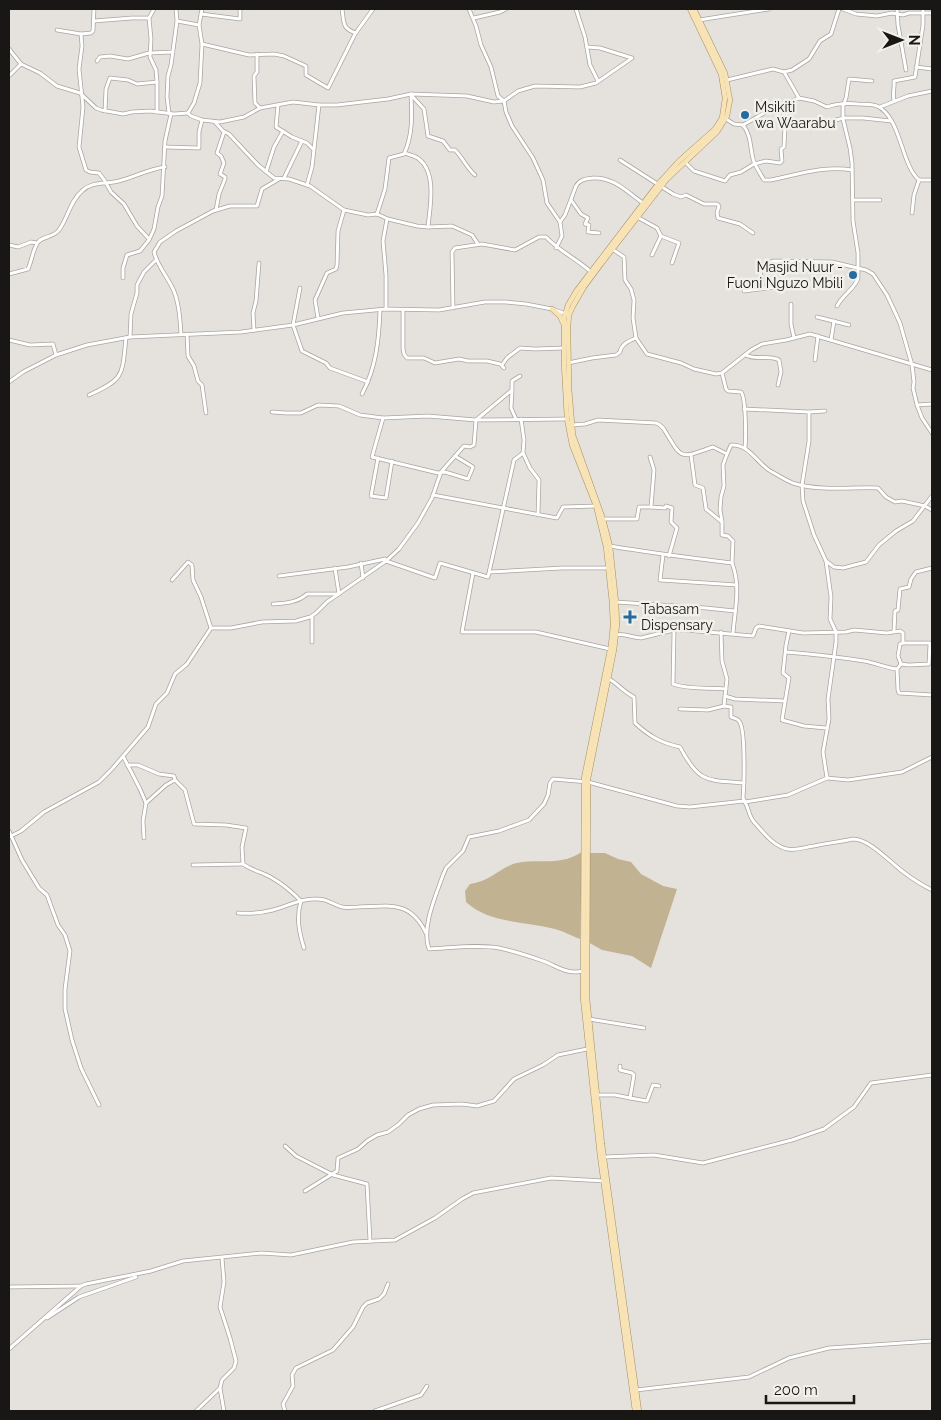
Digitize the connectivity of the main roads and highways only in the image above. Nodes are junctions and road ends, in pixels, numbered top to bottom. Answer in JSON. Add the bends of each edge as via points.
{"nodes":[{"id":1,"x":690,"y":9,"type":"edge"},
{"id":2,"x":694,"y":9,"type":"edge"},
{"id":3,"x":659,"y":186,"type":"junction"},
{"id":4,"x":568,"y":305,"type":"junction"},
{"id":5,"x":567,"y":314,"type":"junction"},
{"id":6,"x":564,"y":326,"type":"junction"},
{"id":7,"x":612,"y":649,"type":"junction"},
{"id":8,"x":586,"y":782,"type":"junction"},
{"id":9,"x":585,"y":945,"type":"junction"},
{"id":10,"x":605,"y":1181,"type":"junction"},
{"id":11,"x":634,"y":1390,"type":"junction"},
{"id":12,"x":635,"y":1411,"type":"edge"},
{"id":13,"x":639,"y":1411,"type":"edge"}],
"edges":[{"from":1,"to":3,"type":"main road","via":[[721,74],[724,110],[720,124],[679,161]]},
{"from":2,"to":3,"type":"main road","via":[[721,63],[730,100],[726,119],[717,132]]},
{"from":3,"to":4,"type":"main road"},
{"from":3,"to":5,"type":"main road"},
{"from":4,"to":5,"type":"main road"},
{"from":4,"to":6,"type":"main road","via":[[552,309]]},
{"from":5,"to":6,"type":"main road"},
{"from":5,"to":7,"type":"main road","via":[[575,444],[610,546],[616,602],[616,635]]},
{"from":6,"to":7,"type":"main road","via":[[567,420],[572,445],[596,506],[606,547]]},
{"from":7,"to":8,"type":"main road"},
{"from":7,"to":8,"type":"main road","via":[[609,679]]},
{"from":8,"to":9,"type":"main road"},
{"from":9,"to":10,"type":"main road"},
{"from":9,"to":10,"type":"main road","via":[[583,971],[588,1049]]},
{"from":10,"to":11,"type":"main road"},
{"from":11,"to":12,"type":"main road"},
{"from":11,"to":13,"type":"main road"}]}
